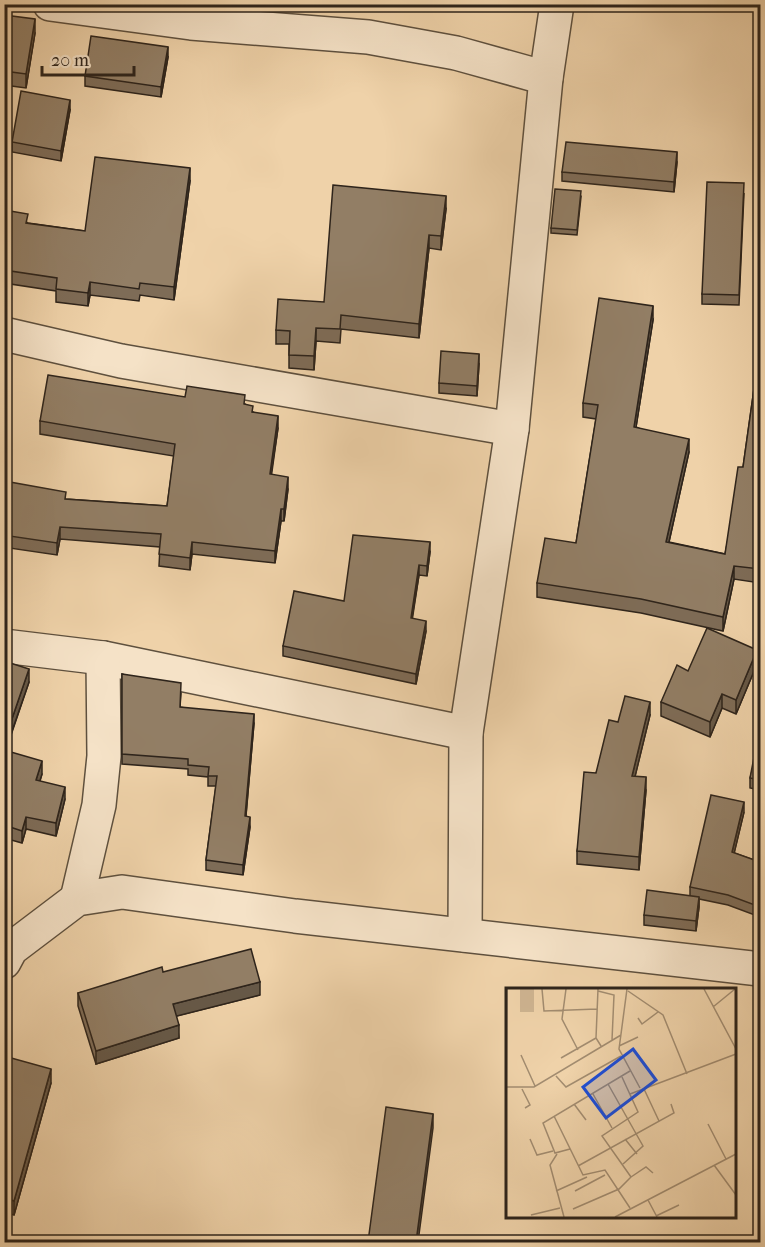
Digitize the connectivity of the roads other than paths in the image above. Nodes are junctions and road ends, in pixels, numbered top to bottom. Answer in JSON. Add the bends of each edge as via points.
{"nodes":[{"id":1,"x":50,"y":4,"type":"edge"},
{"id":2,"x":557,"y":4,"type":"edge"},
{"id":3,"x":546,"y":78,"type":"junction"},
{"id":4,"x":4,"y":334,"type":"edge"},
{"id":5,"x":512,"y":429,"type":"junction"},
{"id":6,"x":4,"y":646,"type":"edge"},
{"id":7,"x":103,"y":658,"type":"junction"},
{"id":8,"x":466,"y":733,"type":"junction"},
{"id":9,"x":77,"y":899,"type":"junction"},
{"id":10,"x":465,"y":935,"type":"junction"},
{"id":11,"x":7,"y":952,"type":"edge"},
{"id":12,"x":760,"y":969,"type":"edge"}],
"edges":[{"from":1,"to":3,"type":"street","via":[[191,23],[368,37],[456,53]]},
{"from":2,"to":3,"type":"street"},
{"from":3,"to":5,"type":"street"},
{"from":4,"to":5,"type":"street","via":[[121,361]]},
{"from":5,"to":8,"type":"street"},
{"from":6,"to":7,"type":"street"},
{"from":7,"to":8,"type":"street"},
{"from":7,"to":9,"type":"street","via":[[104,756],[99,805]]},
{"from":8,"to":10,"type":"street"},
{"from":9,"to":10,"type":"street","via":[[122,892]]},
{"from":9,"to":11,"type":"street"},
{"from":10,"to":12,"type":"street"}]}
